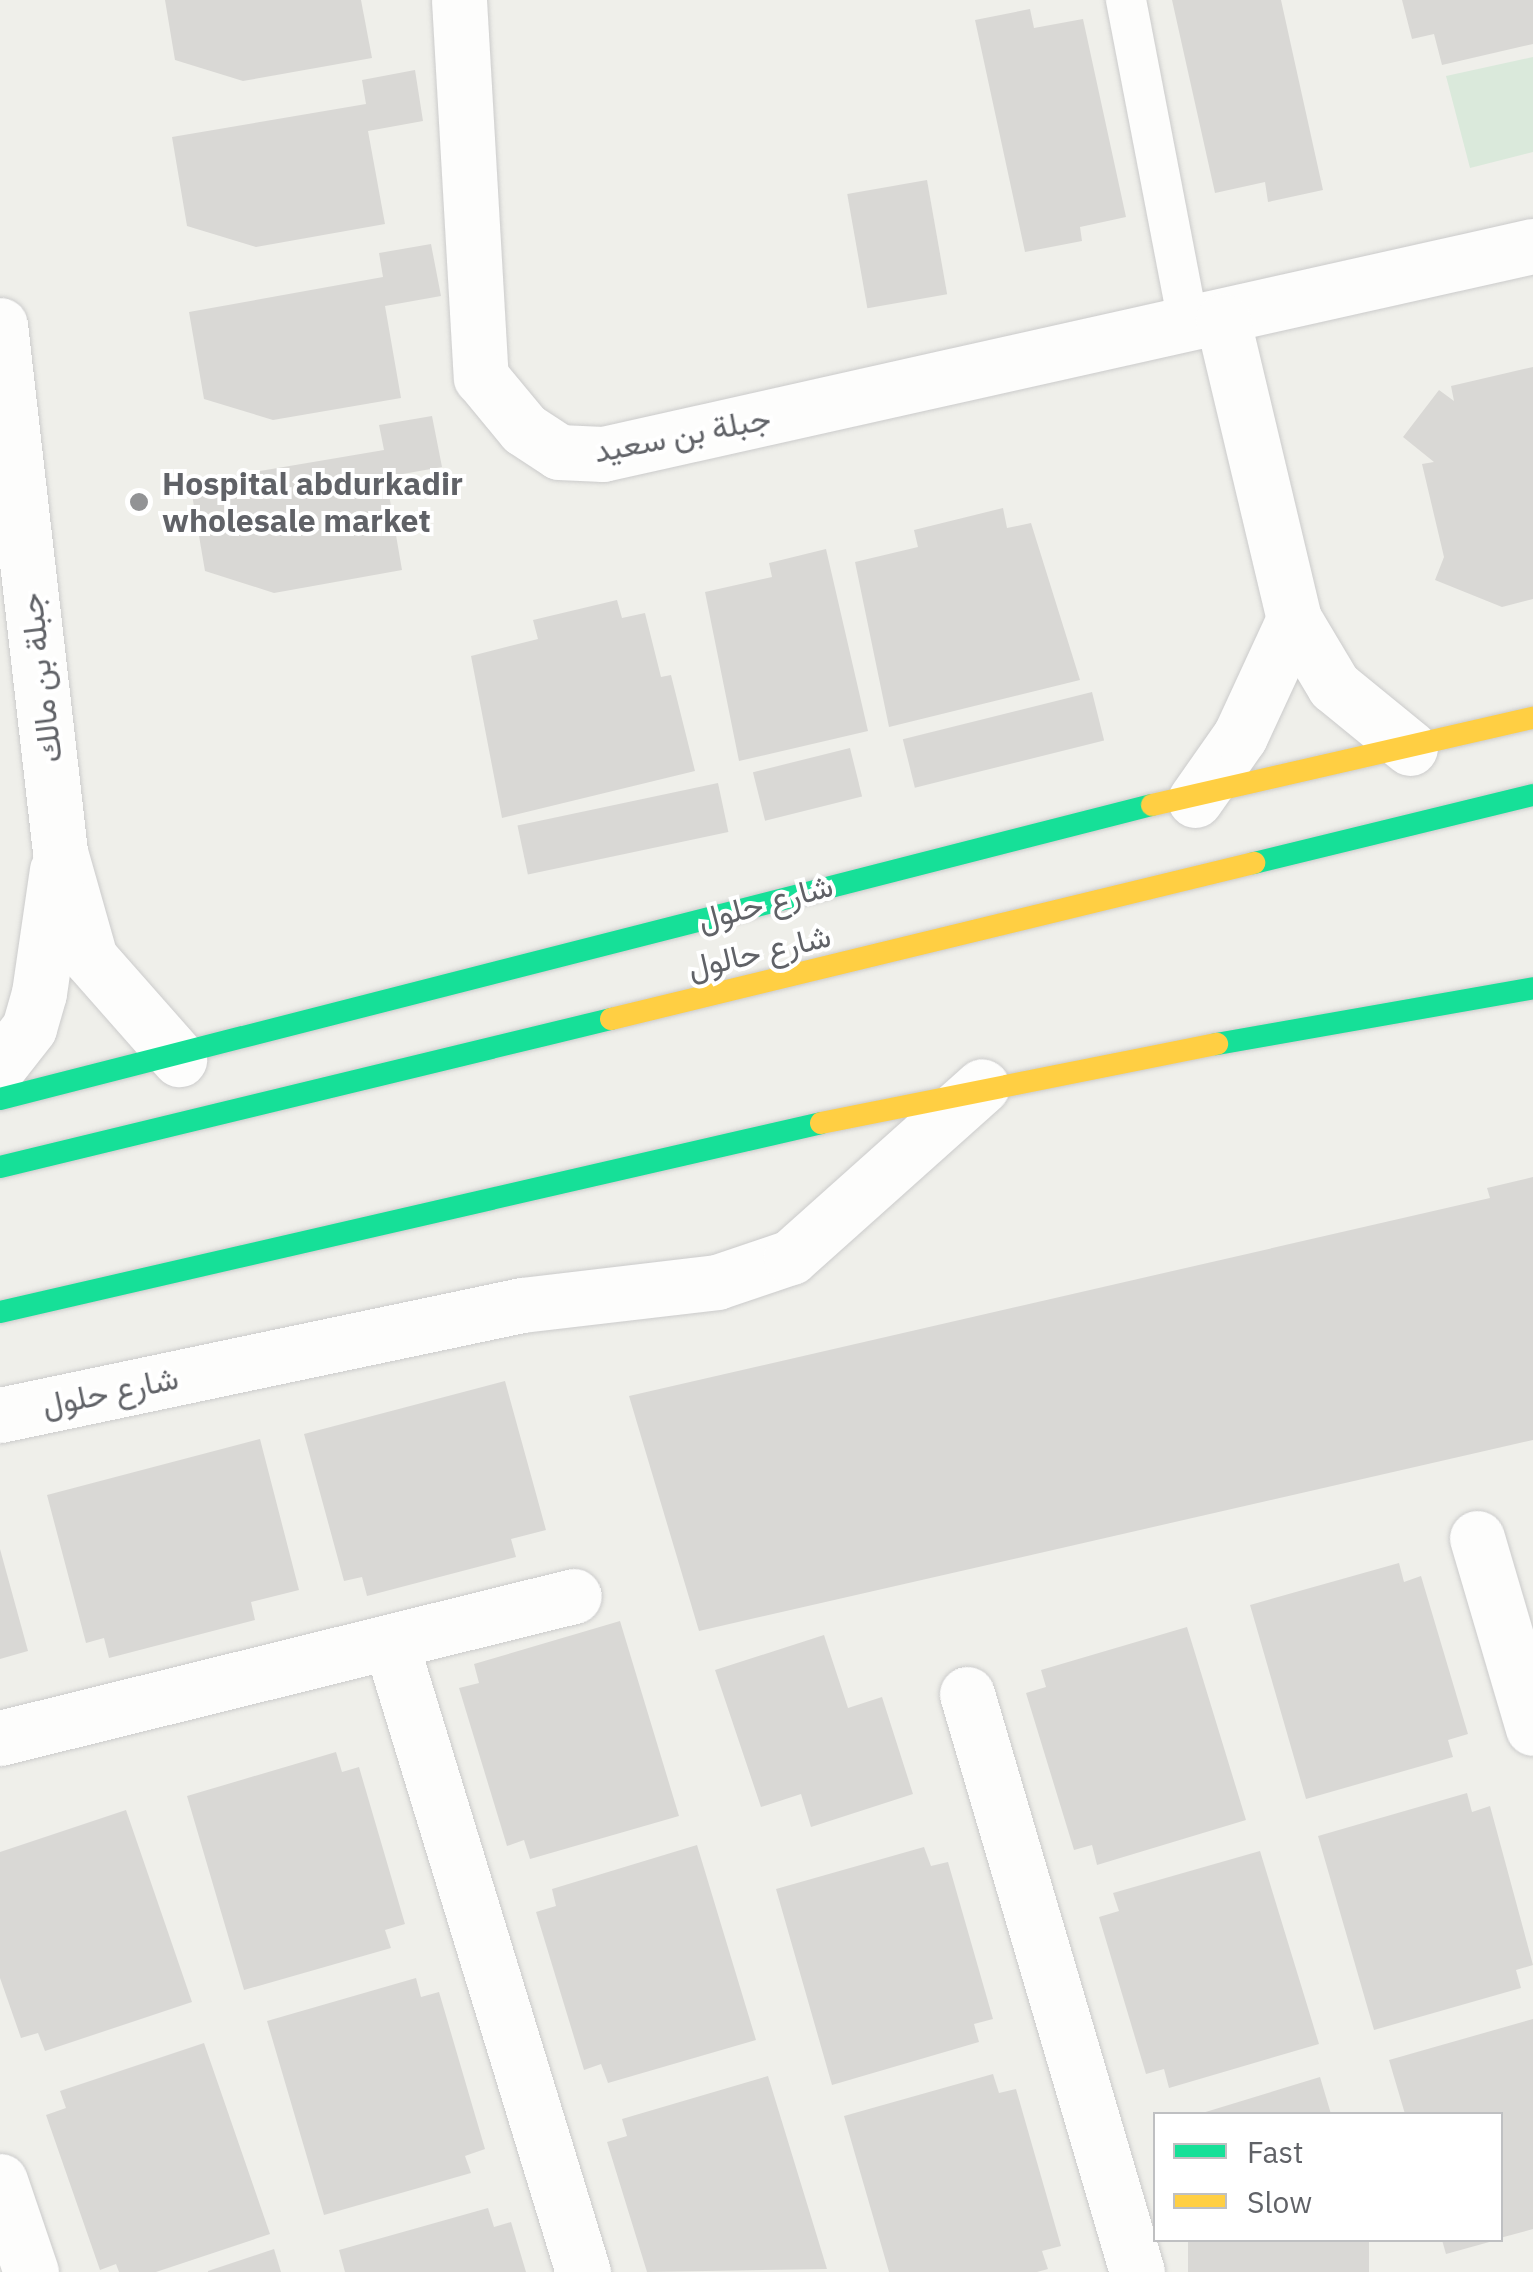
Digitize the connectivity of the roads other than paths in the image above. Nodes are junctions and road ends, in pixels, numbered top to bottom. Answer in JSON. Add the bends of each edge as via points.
{"nodes":[{"id":1,"x":460,"y":0,"type":"edge"},
{"id":2,"x":1126,"y":0,"type":"edge"},
{"id":3,"x":1533,"y":246,"type":"edge"},
{"id":4,"x":1206,"y":324,"type":"junction"},
{"id":5,"x":0,"y":325,"type":"edge"},
{"id":6,"x":1294,"y":619,"type":"junction"},
{"id":7,"x":1533,"y":718,"type":"edge"},
{"id":8,"x":1410,"y":748,"type":"junction"},
{"id":9,"x":1533,"y":795,"type":"edge"},
{"id":10,"x":1195,"y":800,"type":"junction"},
{"id":11,"x":1103,"y":818,"type":"junction"},
{"id":12,"x":1080,"y":849,"type":"dead end"},
{"id":13,"x":60,"y":852,"type":"junction"},
{"id":14,"x":1058,"y":878,"type":"dead end"},
{"id":15,"x":1030,"y":920,"type":"junction"},
{"id":16,"x":1533,"y":988,"type":"edge"},
{"id":17,"x":180,"y":1059,"type":"junction"},
{"id":18,"x":0,"y":1065,"type":"edge"},
{"id":19,"x":982,"y":1086,"type":"junction"},
{"id":20,"x":0,"y":1099,"type":"edge"},
{"id":21,"x":0,"y":1167,"type":"edge"},
{"id":22,"x":0,"y":1312,"type":"edge"},
{"id":23,"x":0,"y":1414,"type":"edge"},
{"id":24,"x":1477,"y":1538,"type":"dead end"},
{"id":25,"x":574,"y":1596,"type":"dead end"},
{"id":26,"x":391,"y":1644,"type":"junction"},
{"id":27,"x":967,"y":1694,"type":"dead end"},
{"id":28,"x":1533,"y":1728,"type":"edge"},
{"id":29,"x":0,"y":1738,"type":"edge"},
{"id":30,"x":0,"y":2181,"type":"edge"},
{"id":31,"x":31,"y":2272,"type":"edge"},
{"id":32,"x":583,"y":2272,"type":"edge"},
{"id":33,"x":1136,"y":2272,"type":"edge"}],
"edges":[{"from":1,"to":4,"type":"street","name":"جبلة بن سعيد","via":[[481,377],[524,428],[559,452],[603,454]]},
{"from":2,"to":4,"type":"lane"},
{"from":3,"to":4,"type":"street","name":"جبلة بن سعيد"},
{"from":4,"to":6,"type":"street"},
{"from":5,"to":13,"type":"street","name":"جبلة بن مالك"},
{"from":6,"to":8,"type":"street","via":[[1334,686]]},
{"from":6,"to":10,"type":"street","via":[[1240,736]]},
{"from":7,"to":8,"type":"main road","name":"شارع حلول"},
{"from":8,"to":10,"type":"main road","name":"شارع حلول"},
{"from":9,"to":15,"type":"main road","name":"شارع حالول"},
{"from":10,"to":11,"type":"main road","name":"شارع حلول"},
{"from":11,"to":12,"type":"main road"},
{"from":11,"to":17,"type":"main road","name":"شارع حلول"},
{"from":13,"to":17,"type":"street","name":"جبلة بن مالك","via":[[90,958]]},
{"from":13,"to":18,"type":"street","name":"جبلة بن مالك","via":[[39,994],[29,1028]]},
{"from":14,"to":15,"type":"main road"},
{"from":15,"to":21,"type":"main road","name":"شارع حالول"},
{"from":16,"to":19,"type":"main road"},
{"from":17,"to":20,"type":"main road","name":"شارع حلول"},
{"from":19,"to":22,"type":"main road"},
{"from":19,"to":23,"type":"street","name":"شارع حلول","via":[[845,1217],[791,1258],[736,1276],[522,1305]]},
{"from":24,"to":28,"type":"street"},
{"from":25,"to":26,"type":"street"},
{"from":26,"to":29,"type":"street"},
{"from":26,"to":32,"type":"street"},
{"from":27,"to":33,"type":"street"},
{"from":30,"to":31,"type":"street"}]}
